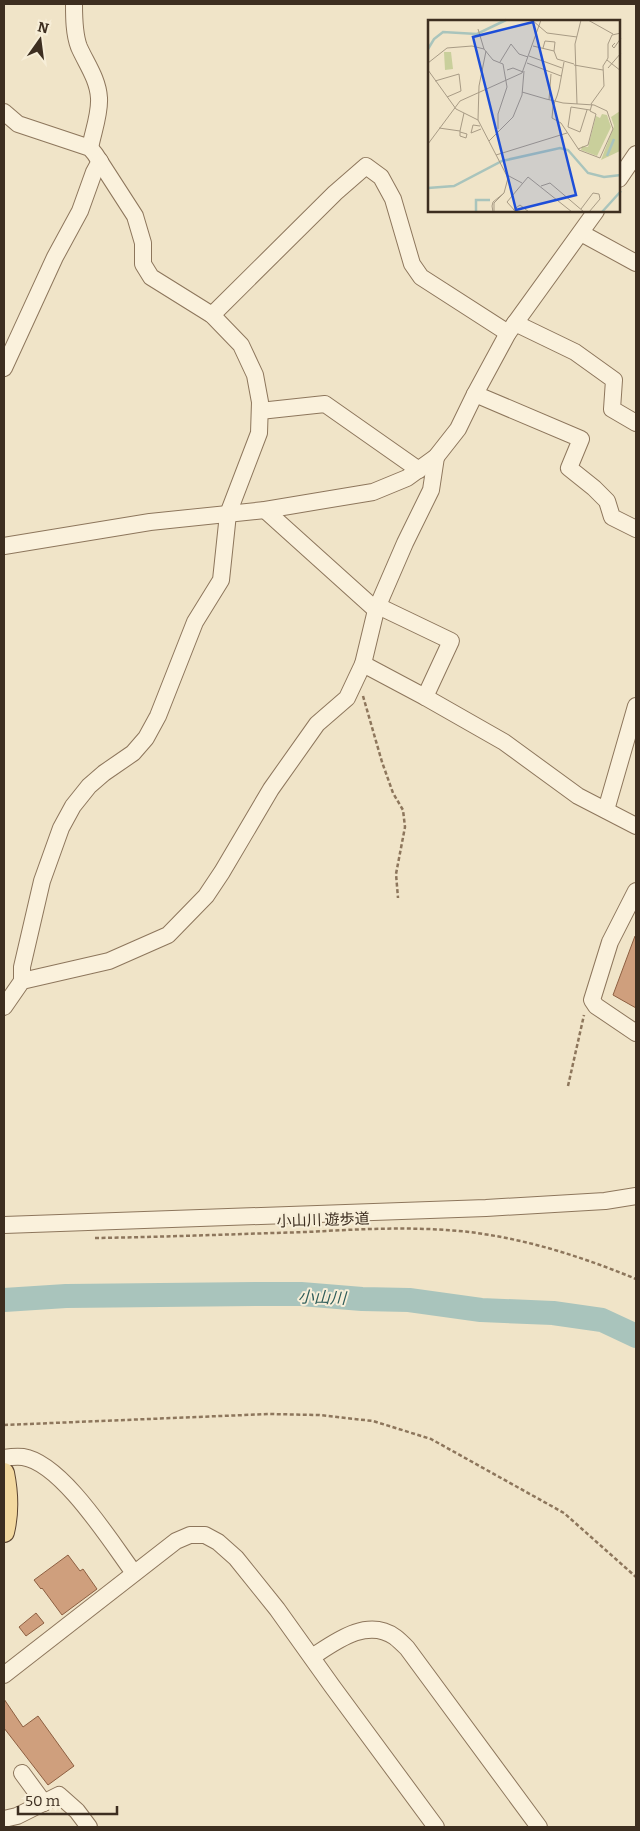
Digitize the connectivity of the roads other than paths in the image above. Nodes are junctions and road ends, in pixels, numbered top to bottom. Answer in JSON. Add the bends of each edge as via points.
{"nodes":[{"id":1,"x":74,"y":4,"type":"edge"},
{"id":2,"x":4,"y":112,"type":"edge"},
{"id":3,"x":90,"y":148,"type":"junction"},
{"id":4,"x":636,"y":154,"type":"edge"},
{"id":5,"x":100,"y":161,"type":"junction"},
{"id":6,"x":620,"y":178,"type":"edge"},
{"id":7,"x":595,"y":212,"type":"edge"},
{"id":8,"x":581,"y":233,"type":"junction"},
{"id":9,"x":636,"y":263,"type":"edge"},
{"id":10,"x":212,"y":315,"type":"junction"},
{"id":11,"x":511,"y":328,"type":"junction"},
{"id":12,"x":4,"y":368,"type":"edge"},
{"id":13,"x":475,"y":394,"type":"junction"},
{"id":14,"x":260,"y":411,"type":"junction"},
{"id":15,"x":636,"y":423,"type":"edge"},
{"id":16,"x":436,"y":457,"type":"junction"},
{"id":17,"x":419,"y":470,"type":"junction"},
{"id":18,"x":265,"y":510,"type":"junction"},
{"id":19,"x":228,"y":514,"type":"junction"},
{"id":20,"x":636,"y":529,"type":"edge"},
{"id":21,"x":4,"y":546,"type":"edge"},
{"id":22,"x":377,"y":608,"type":"junction"},
{"id":23,"x":360,"y":670,"type":"junction"},
{"id":24,"x":426,"y":697,"type":"junction"},
{"id":25,"x":636,"y":706,"type":"edge"},
{"id":26,"x":606,"y":810,"type":"junction"},
{"id":27,"x":636,"y":826,"type":"edge"},
{"id":28,"x":636,"y":891,"type":"edge"},
{"id":29,"x":22,"y":981,"type":"junction"},
{"id":30,"x":4,"y":1007,"type":"edge"},
{"id":31,"x":636,"y":1033,"type":"edge"},
{"id":32,"x":636,"y":1196,"type":"edge"},
{"id":33,"x":4,"y":1225,"type":"edge"},
{"id":34,"x":4,"y":1458,"type":"edge"},
{"id":35,"x":4,"y":1473,"type":"edge"},
{"id":36,"x":4,"y":1532,"type":"edge"},
{"id":37,"x":134,"y":1573,"type":"junction"},
{"id":38,"x":312,"y":1656,"type":"junction"},
{"id":39,"x":4,"y":1675,"type":"edge"},
{"id":40,"x":22,"y":1773,"type":"dead end"},
{"id":41,"x":44,"y":1802,"type":"junction"},
{"id":42,"x":4,"y":1819,"type":"edge"},
{"id":43,"x":89,"y":1827,"type":"edge"},
{"id":44,"x":436,"y":1827,"type":"edge"},
{"id":45,"x":539,"y":1827,"type":"edge"}],
"edges":[{"from":1,"to":3,"type":"street","via":[[78,45],[94,76],[99,98]]},
{"from":2,"to":3,"type":"street","via":[[18,124]]},
{"from":3,"to":5,"type":"street"},
{"from":4,"to":6,"type":"street"},
{"from":5,"to":10,"type":"street","via":[[135,216],[143,243],[143,264],[151,277]]},
{"from":5,"to":12,"type":"street","via":[[80,211]]},
{"from":7,"to":8,"type":"street"},
{"from":8,"to":9,"type":"street"},
{"from":8,"to":11,"type":"street"},
{"from":10,"to":11,"type":"street","via":[[366,166],[381,176],[393,199],[412,264],[421,277]]},
{"from":10,"to":14,"type":"street","via":[[241,345],[255,375]]},
{"from":11,"to":13,"type":"street"},
{"from":11,"to":15,"type":"street","via":[[575,352],[614,380],[612,409]]},
{"from":13,"to":16,"type":"street","via":[[458,430]]},
{"from":13,"to":20,"type":"street","via":[[581,439],[569,468],[607,501],[612,517]]},
{"from":14,"to":17,"type":"street","via":[[326,404]]},
{"from":14,"to":19,"type":"street","via":[[258,433]]},
{"from":16,"to":17,"type":"street"},
{"from":16,"to":22,"type":"street","via":[[431,490]]},
{"from":17,"to":18,"type":"street","via":[[373,492]]},
{"from":18,"to":19,"type":"street"},
{"from":18,"to":22,"type":"street"},
{"from":19,"to":21,"type":"street","via":[[150,522]]},
{"from":19,"to":29,"type":"street","via":[[221,580],[195,622],[158,716],[133,753],[89,786],[61,828],[42,881],[22,967]]},
{"from":22,"to":23,"type":"street"},
{"from":22,"to":24,"type":"street","via":[[451,641]]},
{"from":23,"to":24,"type":"street"},
{"from":23,"to":29,"type":"street","via":[[346,698],[317,724],[271,789],[206,896],[168,935],[109,961]]},
{"from":24,"to":26,"type":"street","via":[[504,742],[562,786]]},
{"from":25,"to":26,"type":"street"},
{"from":26,"to":27,"type":"street"},
{"from":28,"to":31,"type":"street","via":[[610,942],[592,1000]]},
{"from":29,"to":30,"type":"street"},
{"from":32,"to":33,"type":"street","via":[[495,1208]]},
{"from":34,"to":37,"type":"street","via":[[25,1457],[60,1478],[82,1502]]},
{"from":35,"to":36,"type":"main road","via":[[8,1516]]},
{"from":37,"to":38,"type":"street","via":[[176,1541],[190,1535],[205,1535],[236,1558]]},
{"from":37,"to":39,"type":"street"},
{"from":38,"to":44,"type":"street"},
{"from":38,"to":45,"type":"street","via":[[345,1636],[368,1629],[396,1637]]},
{"from":40,"to":41,"type":"street"},
{"from":41,"to":42,"type":"street"},
{"from":41,"to":43,"type":"street","via":[[59,1795]]}]}
